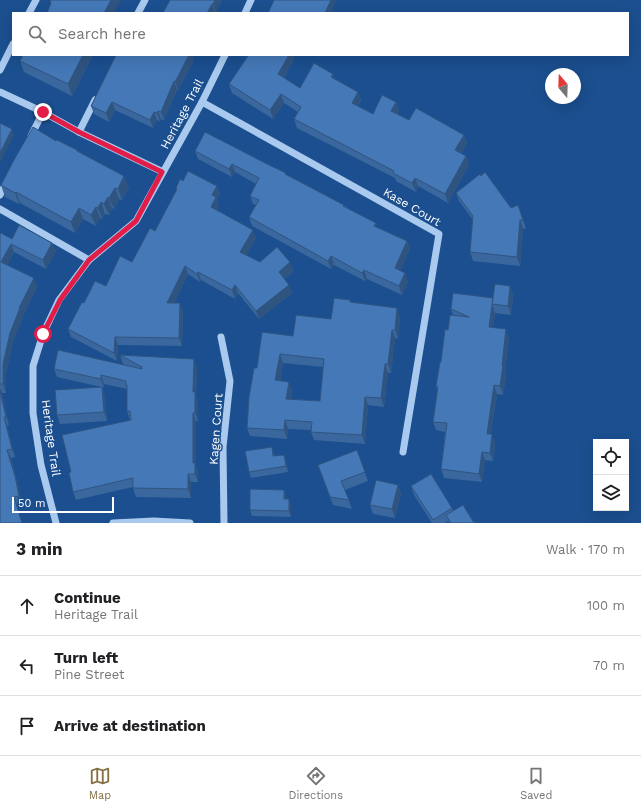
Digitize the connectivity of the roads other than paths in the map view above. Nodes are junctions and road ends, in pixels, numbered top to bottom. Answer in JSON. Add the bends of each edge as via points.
{"nodes":[{"id":1,"x":36,"y":0,"type":"edge"},
{"id":2,"x":144,"y":0,"type":"edge"},
{"id":3,"x":251,"y":0,"type":"edge"},
{"id":4,"x":30,"y":12,"type":"edge"},
{"id":5,"x":138,"y":12,"type":"edge"},
{"id":6,"x":245,"y":12,"type":"edge"},
{"id":7,"x":12,"y":46,"type":"edge"},
{"id":8,"x":225,"y":56,"type":"edge"},
{"id":9,"x":0,"y":70,"type":"edge"},
{"id":10,"x":100,"y":90,"type":"edge"},
{"id":11,"x":0,"y":92,"type":"edge"},
{"id":12,"x":202,"y":102,"type":"junction"},
{"id":13,"x":43,"y":112,"type":"junction"},
{"id":14,"x":79,"y":132,"type":"junction"},
{"id":15,"x":29,"y":140,"type":"edge"},
{"id":16,"x":162,"y":172,"type":"junction"},
{"id":17,"x":11,"y":174,"type":"edge"},
{"id":18,"x":0,"y":195,"type":"edge"},
{"id":19,"x":0,"y":209,"type":"edge"},
{"id":20,"x":89,"y":260,"type":"junction"},
{"id":21,"x":221,"y":337,"type":"dead end"},
{"id":22,"x":403,"y":452,"type":"dead end"},
{"id":23,"x":56,"y":523,"type":"edge"},
{"id":24,"x":113,"y":523,"type":"edge"},
{"id":25,"x":190,"y":523,"type":"edge"},
{"id":26,"x":224,"y":523,"type":"edge"}],
"edges":[{"from":1,"to":4,"type":"street"},
{"from":2,"to":5,"type":"street"},
{"from":3,"to":6,"type":"street"},
{"from":7,"to":9,"type":"street"},
{"from":8,"to":12,"type":"street","name":"Heritage Trail"},
{"from":10,"to":14,"type":"street"},
{"from":11,"to":13,"type":"street"},
{"from":12,"to":16,"type":"street","name":"Heritage Trail"},
{"from":12,"to":22,"type":"street","name":"Kase Court","via":[[439,234]]},
{"from":13,"to":14,"type":"street"},
{"from":13,"to":15,"type":"street"},
{"from":14,"to":16,"type":"street"},
{"from":16,"to":20,"type":"street","name":"Heritage Trail","via":[[136,221]]},
{"from":17,"to":18,"type":"street"},
{"from":19,"to":20,"type":"street"},
{"from":20,"to":23,"type":"street","name":"Heritage Trail","via":[[60,300],[43,334],[33,366],[33,414],[41,465]]},
{"from":21,"to":26,"type":"street","name":"Kagen Court","via":[[230,380],[223,447]]},
{"from":24,"to":25,"type":"street"}]}
